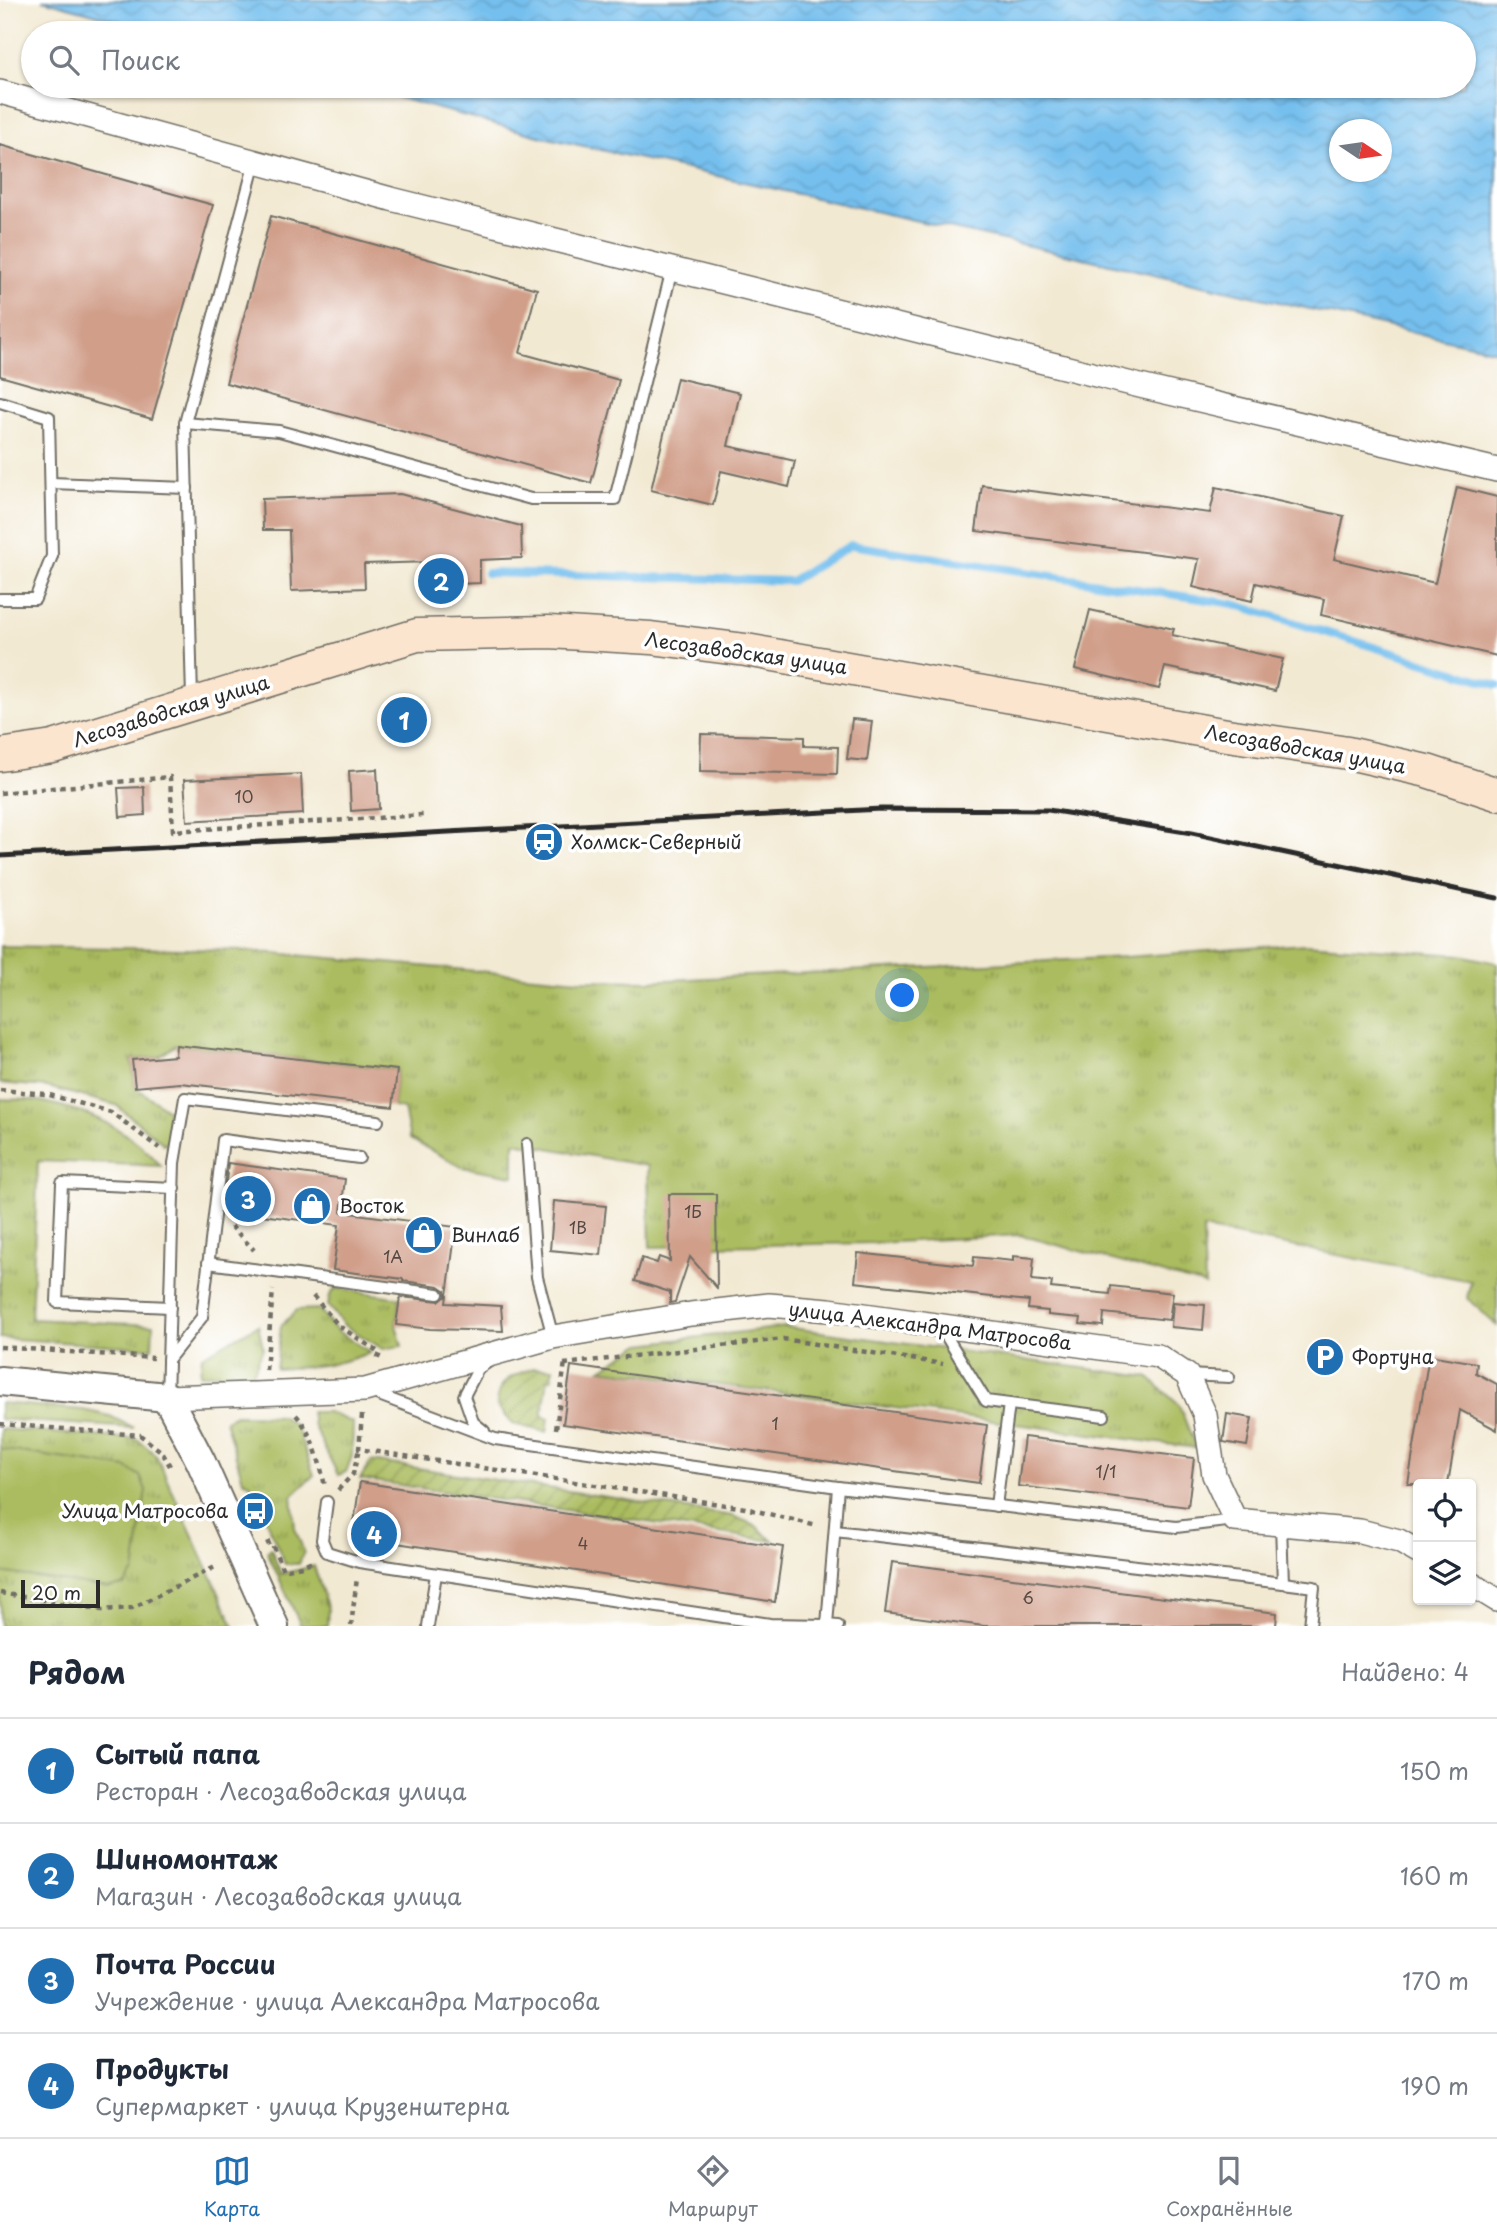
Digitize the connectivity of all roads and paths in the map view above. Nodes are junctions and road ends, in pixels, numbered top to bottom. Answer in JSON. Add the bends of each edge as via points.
{"nodes":[{"id":1,"x":0,"y":92,"type":"edge"},
{"id":2,"x":21,"y":98,"type":"edge"},
{"id":3,"x":22,"y":98,"type":"edge"},
{"id":4,"x":255,"y":162,"type":"junction"},
{"id":5,"x":671,"y":269,"type":"junction"},
{"id":6,"x":0,"y":402,"type":"edge"},
{"id":7,"x":185,"y":423,"type":"junction"},
{"id":8,"x":1497,"y":470,"type":"edge"},
{"id":9,"x":51,"y":483,"type":"junction"},
{"id":10,"x":187,"y":488,"type":"junction"},
{"id":11,"x":0,"y":599,"type":"edge"},
{"id":12,"x":192,"y":704,"type":"junction"},
{"id":13,"x":0,"y":755,"type":"edge"},
{"id":14,"x":0,"y":793,"type":"edge"},
{"id":15,"x":1497,"y":794,"type":"edge"},
{"id":16,"x":423,"y":815,"type":"dead end"},
{"id":17,"x":0,"y":1090,"type":"edge"},
{"id":18,"x":379,"y":1121,"type":"dead end"},
{"id":19,"x":527,"y":1144,"type":"dead end"},
{"id":20,"x":158,"y":1147,"type":"dead end"},
{"id":21,"x":359,"y":1158,"type":"dead end"},
{"id":22,"x":174,"y":1188,"type":"junction"},
{"id":23,"x":208,"y":1264,"type":"junction"},
{"id":24,"x":274,"y":1271,"type":"junction"},
{"id":25,"x":438,"y":1294,"type":"dead end"},
{"id":26,"x":170,"y":1307,"type":"junction"},
{"id":27,"x":940,"y":1325,"type":"junction"},
{"id":28,"x":561,"y":1335,"type":"junction"},
{"id":29,"x":0,"y":1348,"type":"edge"},
{"id":30,"x":506,"y":1350,"type":"junction"},
{"id":31,"x":168,"y":1360,"type":"junction"},
{"id":32,"x":564,"y":1364,"type":"junction"},
{"id":33,"x":965,"y":1367,"type":"junction"},
{"id":34,"x":266,"y":1370,"type":"dead end"},
{"id":35,"x":1187,"y":1375,"type":"junction"},
{"id":36,"x":1229,"y":1377,"type":"dead end"},
{"id":37,"x":0,"y":1381,"type":"edge"},
{"id":38,"x":365,"y":1390,"type":"junction"},
{"id":39,"x":167,"y":1397,"type":"junction"},
{"id":40,"x":1009,"y":1404,"type":"junction"},
{"id":41,"x":294,"y":1414,"type":"dead end"},
{"id":42,"x":1104,"y":1416,"type":"dead end"},
{"id":43,"x":0,"y":1424,"type":"edge"},
{"id":44,"x":360,"y":1425,"type":"dead end"},
{"id":45,"x":495,"y":1439,"type":"junction"},
{"id":46,"x":553,"y":1448,"type":"junction"},
{"id":47,"x":359,"y":1449,"type":"junction"},
{"id":48,"x":175,"y":1476,"type":"dead end"},
{"id":49,"x":838,"y":1487,"type":"junction"},
{"id":50,"x":327,"y":1502,"type":"junction"},
{"id":51,"x":996,"y":1506,"type":"junction"},
{"id":52,"x":1236,"y":1520,"type":"junction"},
{"id":53,"x":1280,"y":1525,"type":"junction"},
{"id":54,"x":835,"y":1531,"type":"junction"},
{"id":55,"x":271,"y":1542,"type":"dead end"},
{"id":56,"x":1413,"y":1549,"type":"edge"},
{"id":57,"x":327,"y":1552,"type":"junction"},
{"id":58,"x":212,"y":1555,"type":"dead end"},
{"id":59,"x":359,"y":1562,"type":"junction"},
{"id":60,"x":436,"y":1574,"type":"junction"},
{"id":61,"x":1283,"y":1583,"type":"junction"},
{"id":62,"x":1476,"y":1587,"type":"edge"},
{"id":63,"x":0,"y":1593,"type":"edge"},
{"id":64,"x":1497,"y":1600,"type":"edge"},
{"id":65,"x":833,"y":1625,"type":"edge"},
{"id":66,"x":274,"y":1626,"type":"edge"},
{"id":67,"x":351,"y":1626,"type":"edge"},
{"id":68,"x":428,"y":1626,"type":"edge"},
{"id":69,"x":1310,"y":1626,"type":"edge"}],
"edges":[{"from":1,"to":2,"type":"street"},
{"from":3,"to":4,"type":"street"},
{"from":4,"to":5,"type":"street"},
{"from":4,"to":7,"type":"lane"},
{"from":5,"to":7,"type":"lane","via":[[615,499],[531,499],[279,431]]},
{"from":5,"to":8,"type":"street"},
{"from":6,"to":9,"type":"lane","via":[[50,417]]},
{"from":7,"to":10,"type":"lane"},
{"from":9,"to":10,"type":"lane"},
{"from":9,"to":11,"type":"lane","via":[[52,556],[35,599]]},
{"from":10,"to":12,"type":"lane"},
{"from":12,"to":13,"type":"main road","name":"Лесозаводская улица","via":[[53,747]]},
{"from":12,"to":15,"type":"main road","name":"Лесозаводская улица","via":[[417,635],[549,632],[651,638],[746,650],[1348,753],[1427,771]]},
{"from":14,"to":16,"type":"path","via":[[170,777],[173,831]]},
{"from":17,"to":20,"type":"path","via":[[46,1094],[111,1112]]},
{"from":18,"to":22,"type":"lane","via":[[185,1098]]},
{"from":19,"to":28,"type":"lane","via":[[537,1277]]},
{"from":21,"to":23,"type":"lane","via":[[223,1140]]},
{"from":22,"to":26,"type":"lane"},
{"from":22,"to":26,"type":"lane","via":[[62,1183],[57,1302]]},
{"from":23,"to":24,"type":"lane"},
{"from":23,"to":31,"type":"lane","via":[[202,1317]]},
{"from":24,"to":25,"type":"lane"},
{"from":24,"to":34,"type":"path"},
{"from":24,"to":38,"type":"path","via":[[317,1299],[339,1326],[380,1353]]},
{"from":26,"to":31,"type":"lane"},
{"from":27,"to":28,"type":"street","name":"улица Александра Матросова","via":[[769,1305]]},
{"from":27,"to":33,"type":"lane"},
{"from":27,"to":35,"type":"street","name":"улица Александра Матросова","via":[[1158,1356]]},
{"from":28,"to":30,"type":"street","name":"улица Александра Матросова"},
{"from":28,"to":32,"type":"path"},
{"from":29,"to":31,"type":"path"},
{"from":30,"to":38,"type":"street","name":"улица Александра Матросова"},
{"from":30,"to":45,"type":"lane","via":[[478,1369],[464,1396],[473,1422]]},
{"from":31,"to":39,"type":"lane"},
{"from":32,"to":33,"type":"path","via":[[783,1339]]},
{"from":32,"to":46,"type":"path"},
{"from":33,"to":40,"type":"lane","via":[[986,1401]]},
{"from":35,"to":36,"type":"lane"},
{"from":35,"to":52,"type":"street","via":[[1205,1415],[1214,1475]]},
{"from":37,"to":39,"type":"street"},
{"from":38,"to":39,"type":"street","name":"улица Александра Матросова"},
{"from":38,"to":45,"type":"lane"},
{"from":39,"to":66,"type":"street"},
{"from":40,"to":42,"type":"lane"},
{"from":40,"to":51,"type":"lane"},
{"from":41,"to":50,"type":"path","via":[[309,1436]]},
{"from":43,"to":48,"type":"path","via":[[140,1435],[162,1452]]},
{"from":44,"to":47,"type":"path"},
{"from":45,"to":46,"type":"lane"},
{"from":46,"to":49,"type":"lane"},
{"from":47,"to":50,"type":"path","via":[[353,1474]]},
{"from":47,"to":54,"type":"path","via":[[745,1508]]},
{"from":49,"to":51,"type":"lane"},
{"from":49,"to":54,"type":"lane"},
{"from":50,"to":57,"type":"lane","via":[[322,1540]]},
{"from":51,"to":52,"type":"lane","via":[[1176,1527]]},
{"from":52,"to":53,"type":"street"},
{"from":53,"to":56,"type":"street","via":[[1360,1531]]},
{"from":53,"to":61,"type":"lane"},
{"from":54,"to":61,"type":"lane"},
{"from":54,"to":65,"type":"lane"},
{"from":55,"to":57,"type":"path","via":[[284,1570]]},
{"from":57,"to":59,"type":"lane"},
{"from":58,"to":63,"type":"path","via":[[217,1566],[132,1608],[102,1610]]},
{"from":59,"to":60,"type":"lane"},
{"from":59,"to":67,"type":"path"},
{"from":60,"to":65,"type":"lane","via":[[770,1624]]},
{"from":60,"to":68,"type":"lane"},
{"from":61,"to":69,"type":"lane","via":[[1314,1587]]},
{"from":62,"to":64,"type":"street"}]}
